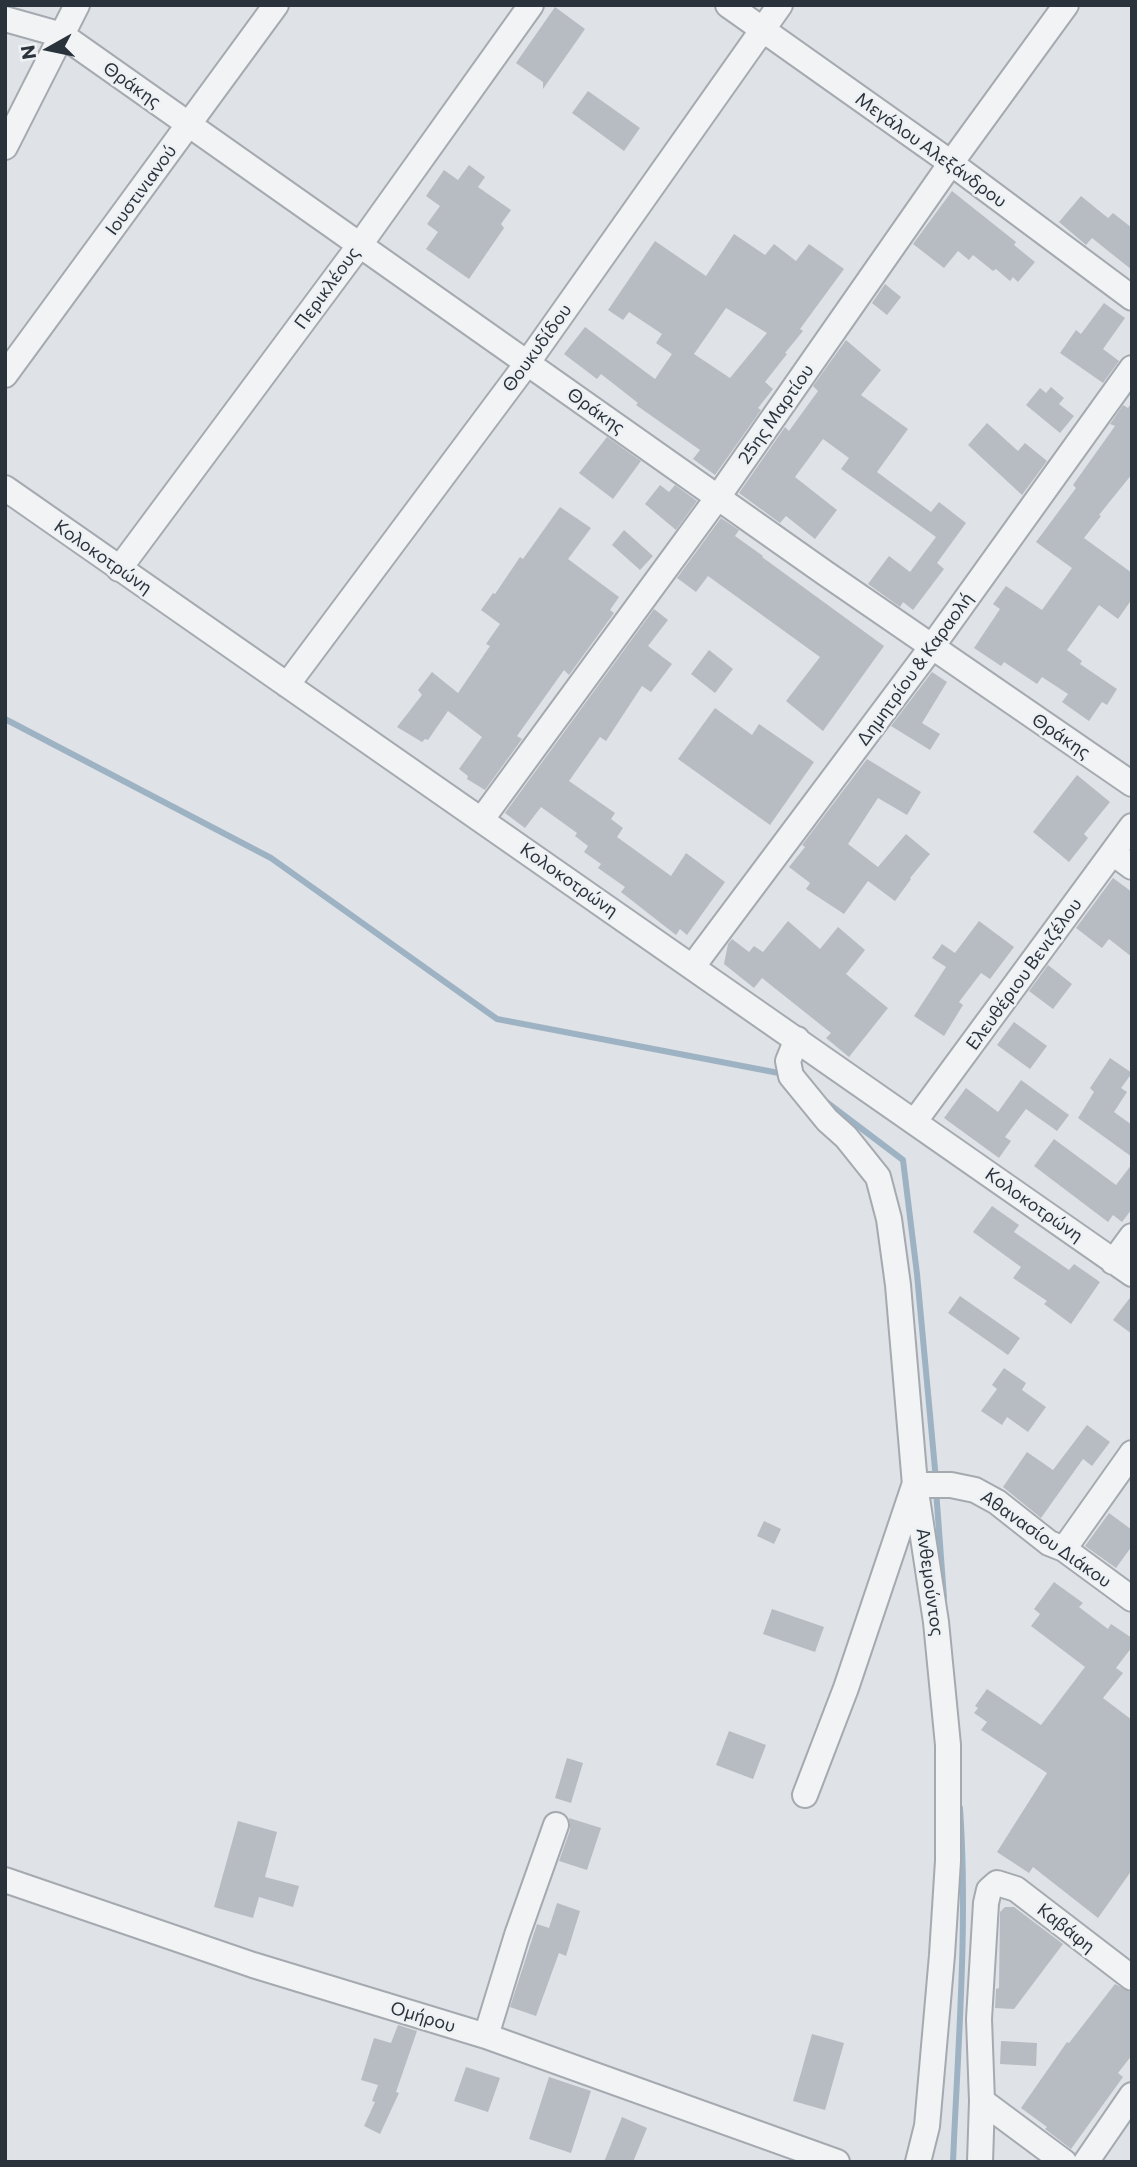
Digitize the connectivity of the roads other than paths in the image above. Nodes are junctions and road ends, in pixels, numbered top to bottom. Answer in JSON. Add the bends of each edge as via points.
{"nodes":[{"id":1,"x":77,"y":5,"type":"edge"},
{"id":2,"x":276,"y":5,"type":"edge"},
{"id":3,"x":531,"y":5,"type":"edge"},
{"id":4,"x":728,"y":5,"type":"edge"},
{"id":5,"x":780,"y":5,"type":"edge"},
{"id":6,"x":1066,"y":5,"type":"edge"},
{"id":7,"x":5,"y":19,"type":"edge"},
{"id":8,"x":762,"y":30,"type":"junction"},
{"id":9,"x":62,"y":35,"type":"junction"},
{"id":10,"x":189,"y":125,"type":"junction"},
{"id":11,"x":5,"y":147,"type":"edge"},
{"id":12,"x":951,"y":163,"type":"junction"},
{"id":13,"x":359,"y":246,"type":"junction"},
{"id":14,"x":1132,"y":298,"type":"edge"},
{"id":15,"x":528,"y":362,"type":"junction"},
{"id":16,"x":1132,"y":368,"type":"edge"},
{"id":17,"x":5,"y":375,"type":"edge"},
{"id":18,"x":5,"y":488,"type":"edge"},
{"id":19,"x":718,"y":497,"type":"junction"},
{"id":20,"x":119,"y":569,"type":"junction"},
{"id":21,"x":931,"y":648,"type":"junction"},
{"id":22,"x":287,"y":685,"type":"junction"},
{"id":23,"x":1132,"y":785,"type":"edge"},
{"id":24,"x":482,"y":819,"type":"junction"},
{"id":25,"x":1132,"y":826,"type":"edge"},
{"id":26,"x":1122,"y":860,"type":"edge"},
{"id":27,"x":693,"y":966,"type":"junction"},
{"id":28,"x":797,"y":1039,"type":"junction"},
{"id":29,"x":915,"y":1121,"type":"junction"},
{"id":30,"x":1132,"y":1236,"type":"edge"},
{"id":31,"x":1123,"y":1268,"type":"edge"},
{"id":32,"x":1132,"y":1453,"type":"edge"},
{"id":33,"x":915,"y":1485,"type":"junction"},
{"id":34,"x":1064,"y":1549,"type":"junction"},
{"id":35,"x":1132,"y":1599,"type":"edge"},
{"id":36,"x":805,"y":1796,"type":"dead end"},
{"id":37,"x":556,"y":1825,"type":"dead end"},
{"id":38,"x":5,"y":1880,"type":"edge"},
{"id":39,"x":1132,"y":1978,"type":"edge"},
{"id":40,"x":486,"y":2036,"type":"junction"},
{"id":41,"x":1132,"y":2095,"type":"edge"},
{"id":42,"x":982,"y":2101,"type":"junction"},
{"id":43,"x":837,"y":2162,"type":"edge"},
{"id":44,"x":918,"y":2162,"type":"edge"},
{"id":45,"x":980,"y":2162,"type":"edge"},
{"id":46,"x":1064,"y":2162,"type":"edge"},
{"id":47,"x":1086,"y":2162,"type":"edge"}],
"edges":[{"from":1,"to":9,"type":"street"},
{"from":2,"to":10,"type":"street","name":"Ιουστινιανού"},
{"from":3,"to":13,"type":"street","name":"Περικλέους"},
{"from":4,"to":8,"type":"street","name":"Μεγάλου Αλεξάνδρου"},
{"from":5,"to":8,"type":"street","name":"Θουκυδίδου"},
{"from":6,"to":12,"type":"street","name":"25ης Μαρτίου"},
{"from":7,"to":9,"type":"street","name":"Θράκης"},
{"from":8,"to":12,"type":"street","name":"Μεγάλου Αλεξάνδρου"},
{"from":8,"to":15,"type":"street","name":"Θουκυδίδου"},
{"from":9,"to":10,"type":"street","name":"Θράκης"},
{"from":9,"to":11,"type":"street"},
{"from":10,"to":13,"type":"street","name":"Θράκης"},
{"from":10,"to":17,"type":"street","name":"Ιουστινιανού"},
{"from":12,"to":14,"type":"street","name":"Μεγάλου Αλεξάνδρου"},
{"from":12,"to":19,"type":"street","name":"25ης Μαρτίου"},
{"from":13,"to":15,"type":"street","name":"Θράκης"},
{"from":13,"to":20,"type":"street","name":"Περικλέους"},
{"from":15,"to":19,"type":"street","name":"Θράκης"},
{"from":15,"to":22,"type":"street","name":"Θουκυδίδου"},
{"from":16,"to":21,"type":"street","name":"Δημητρίου & Καραολή"},
{"from":18,"to":20,"type":"street","name":"Κολοκοτρώνη"},
{"from":19,"to":21,"type":"street","name":"Θράκης"},
{"from":19,"to":24,"type":"street","name":"25ης Μαρτίου"},
{"from":20,"to":22,"type":"street","name":"Κολοκοτρώνη"},
{"from":21,"to":23,"type":"street","name":"Θράκης"},
{"from":21,"to":27,"type":"street","name":"Δημητρίου & Καραολή"},
{"from":22,"to":24,"type":"street","name":"Κολοκοτρώνη"},
{"from":24,"to":27,"type":"street","name":"Κολοκοτρώνη"},
{"from":25,"to":26,"type":"street","name":"Ελευθέριου Βενιζέλου"},
{"from":26,"to":29,"type":"street","name":"Ελευθέριου Βενιζέλου"},
{"from":27,"to":28,"type":"street","name":"Κολοκοτρώνη"},
{"from":28,"to":29,"type":"street","name":"Κολοκοτρώνη"},
{"from":28,"to":33,"type":"street","name":"Ανθεμούντος","via":[[788,1061],[791,1076],[878,1177],[898,1285]]},
{"from":29,"to":31,"type":"street","name":"Κολοκοτρώνη"},
{"from":30,"to":31,"type":"street"},
{"from":32,"to":34,"type":"street"},
{"from":33,"to":34,"type":"street","name":"Αθανασίου Διάκου","via":[[975,1490]]},
{"from":33,"to":36,"type":"street"},
{"from":33,"to":44,"type":"street","name":"Ανθεμούντος","via":[[936,1622],[949,1808],[939,1994],[927,2126]]},
{"from":34,"to":35,"type":"street","name":"Αθανασίου Διάκου"},
{"from":37,"to":40,"type":"street"},
{"from":38,"to":40,"type":"street","name":"Ομήρου","via":[[253,1965]]},
{"from":39,"to":42,"type":"street","name":"Καβάφη","via":[[1016,1889],[998,1884],[989,1890],[979,2019]]},
{"from":40,"to":43,"type":"street","name":"Ομήρου"},
{"from":41,"to":47,"type":"street"},
{"from":42,"to":45,"type":"street"},
{"from":42,"to":46,"type":"street"}]}
